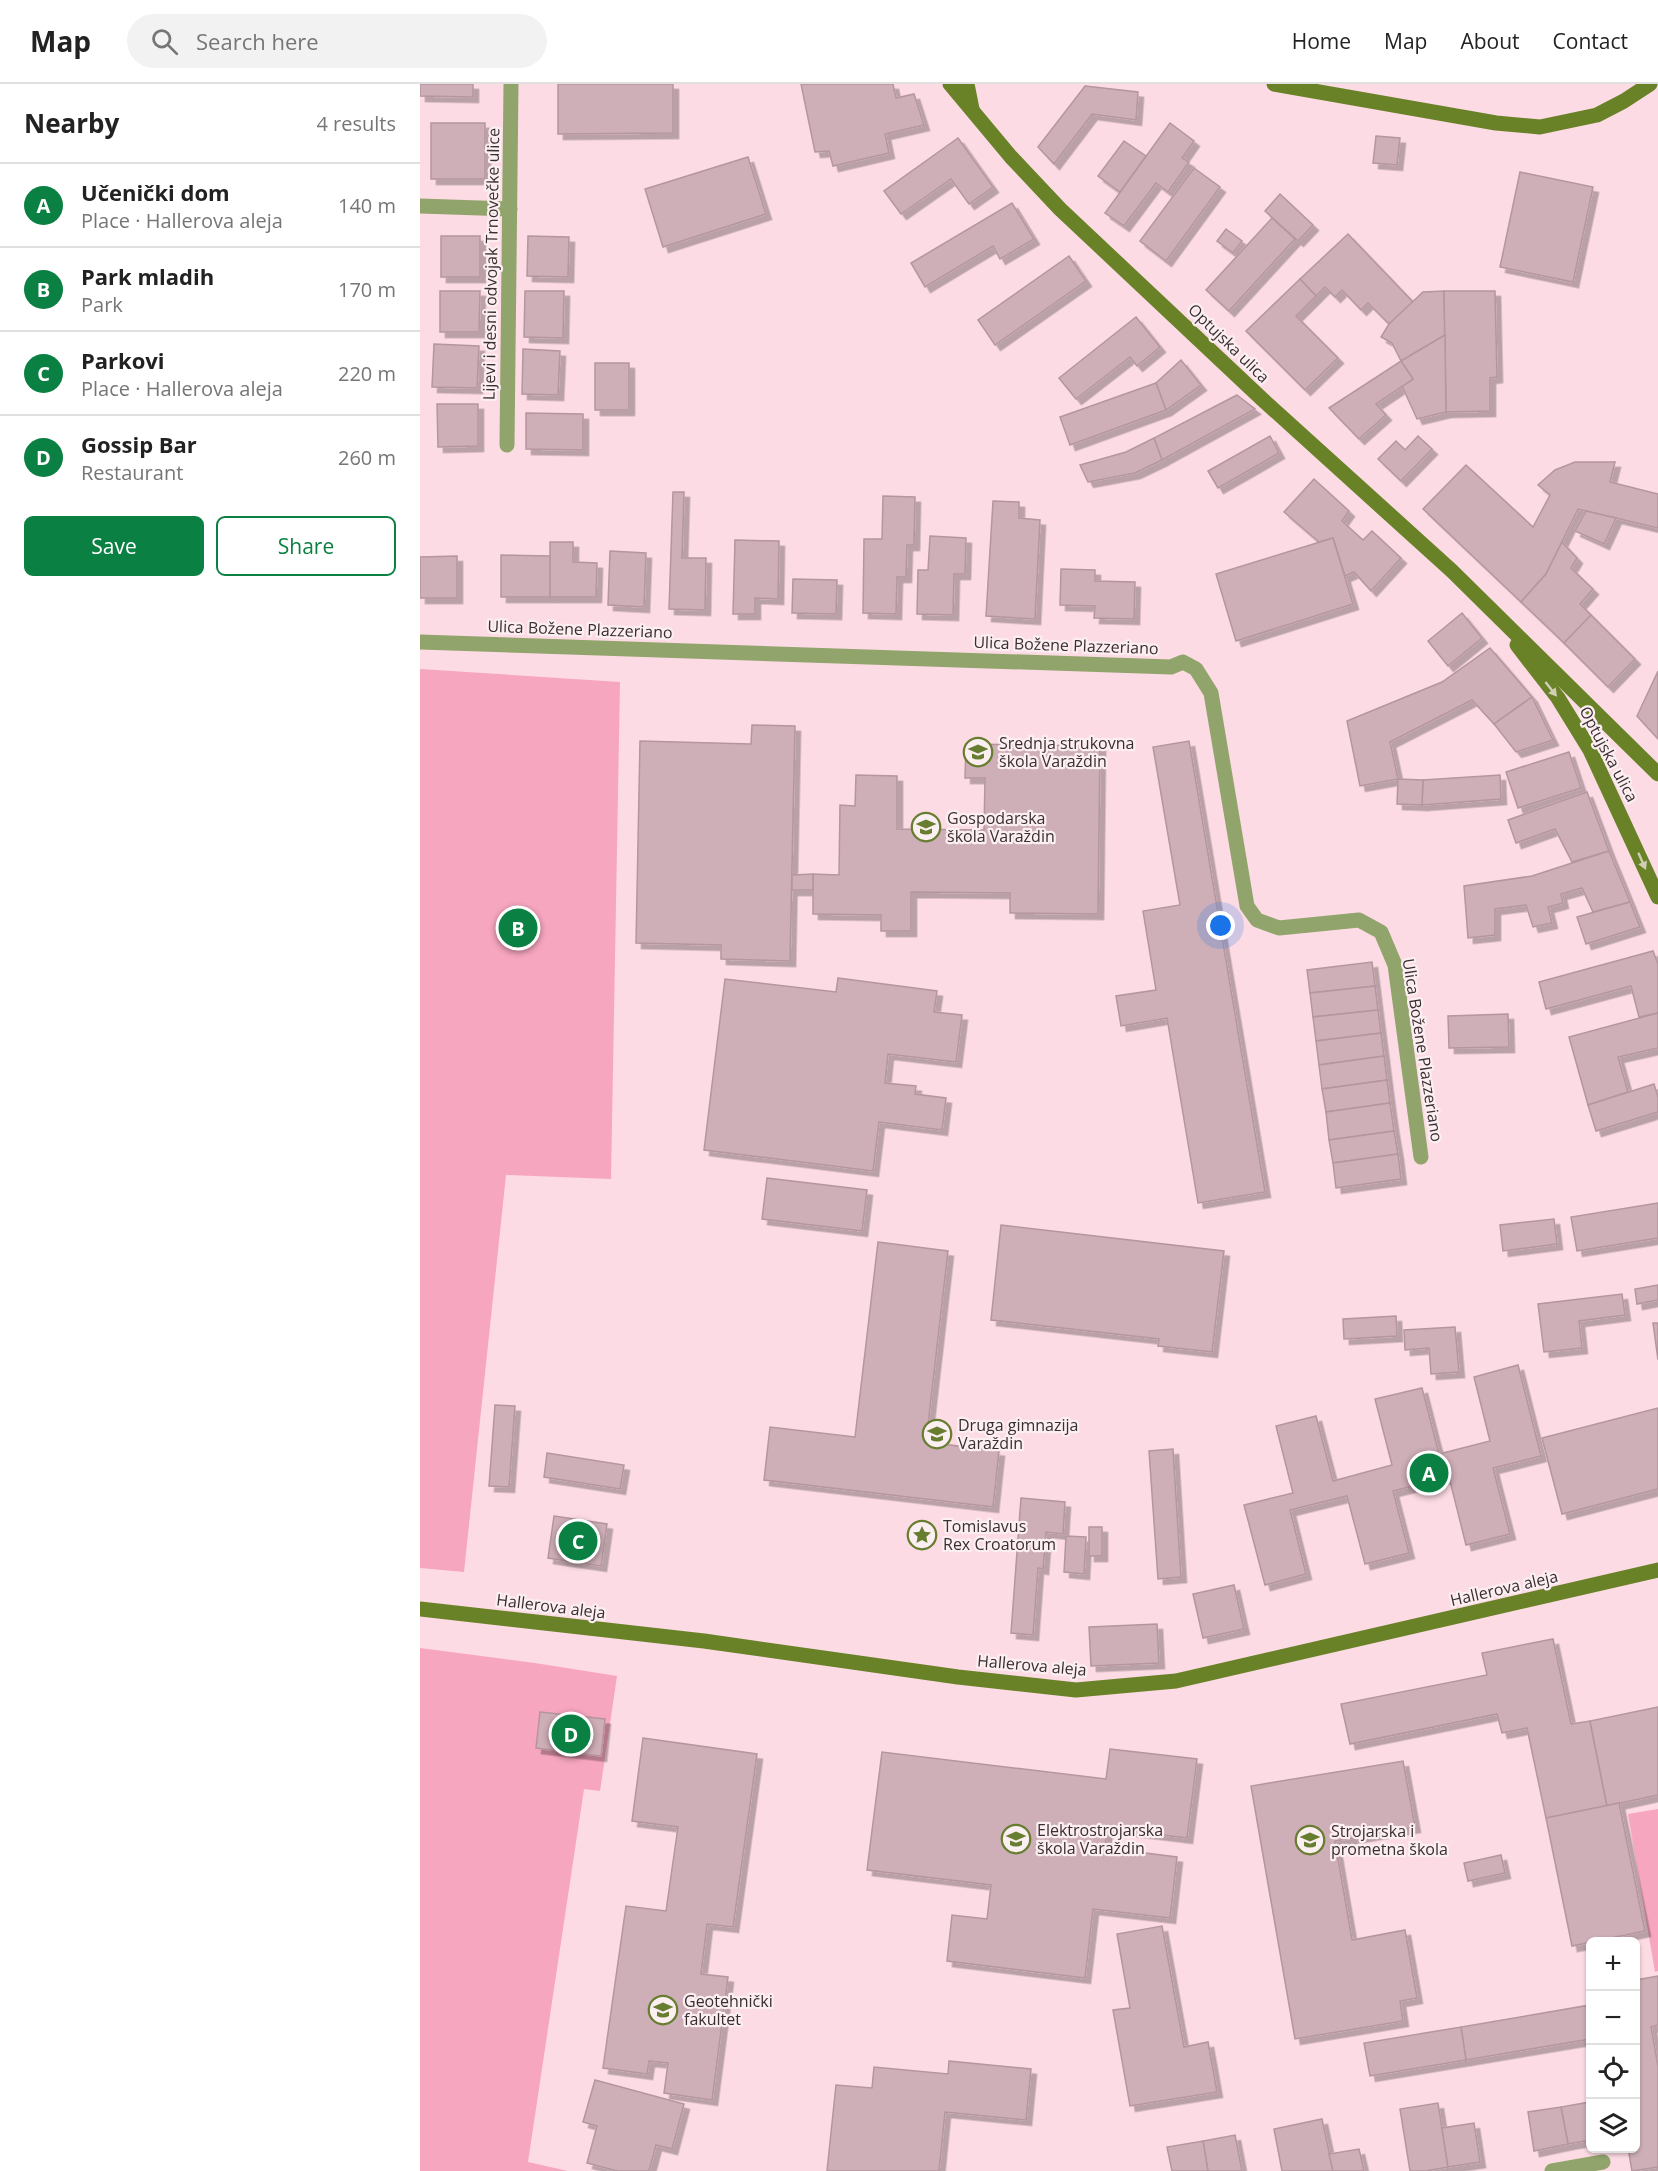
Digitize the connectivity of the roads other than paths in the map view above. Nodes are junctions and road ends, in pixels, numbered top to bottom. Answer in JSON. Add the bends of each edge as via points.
{"nodes":[{"id":1,"x":511,"y":84,"type":"edge"},
{"id":2,"x":950,"y":84,"type":"edge"},
{"id":3,"x":967,"y":84,"type":"edge"},
{"id":4,"x":1274,"y":84,"type":"edge"},
{"id":5,"x":1650,"y":84,"type":"edge"},
{"id":6,"x":973,"y":112,"type":"junction"},
{"id":7,"x":420,"y":206,"type":"edge"},
{"id":8,"x":510,"y":209,"type":"junction"},
{"id":9,"x":507,"y":445,"type":"dead end"},
{"id":10,"x":1491,"y":609,"type":"junction"},
{"id":11,"x":420,"y":642,"type":"edge"},
{"id":12,"x":1658,"y":774,"type":"edge"},
{"id":13,"x":1658,"y":897,"type":"edge"},
{"id":14,"x":1421,"y":1157,"type":"dead end"},
{"id":15,"x":1658,"y":1570,"type":"edge"},
{"id":16,"x":424,"y":1608,"type":"edge"},
{"id":17,"x":1603,"y":2162,"type":"dead end"},
{"id":18,"x":1552,"y":2171,"type":"edge"}],
"edges":[{"from":1,"to":8,"type":"street","name":"Lijevi i desni odvojak Trnovečke ulice"},
{"from":2,"to":6,"type":"main road"},
{"from":3,"to":6,"type":"main road","name":"Optujska ulica"},
{"from":4,"to":5,"type":"main road","via":[[1496,123],[1540,127],[1597,115]]},
{"from":6,"to":10,"type":"main road","name":"Optujska ulica","via":[[1060,209]]},
{"from":7,"to":8,"type":"street"},
{"from":8,"to":9,"type":"street","name":"Lijevi i desni odvojak Trnovečke ulice"},
{"from":10,"to":12,"type":"main road","name":"Optujska ulica"},
{"from":10,"to":13,"type":"main road","name":"Optujska ulica","one_way":true,"via":[[1558,698],[1590,750]]},
{"from":11,"to":14,"type":"street","name":"Ulica Božene Plazzeriano","via":[[1171,667],[1182,662],[1196,669],[1211,693],[1247,906],[1257,920],[1279,928],[1359,920],[1381,932],[1395,965]]},
{"from":15,"to":16,"type":"main road","name":"Hallerova aleja","via":[[1176,1681],[1076,1690]]},
{"from":17,"to":18,"type":"street"}]}
